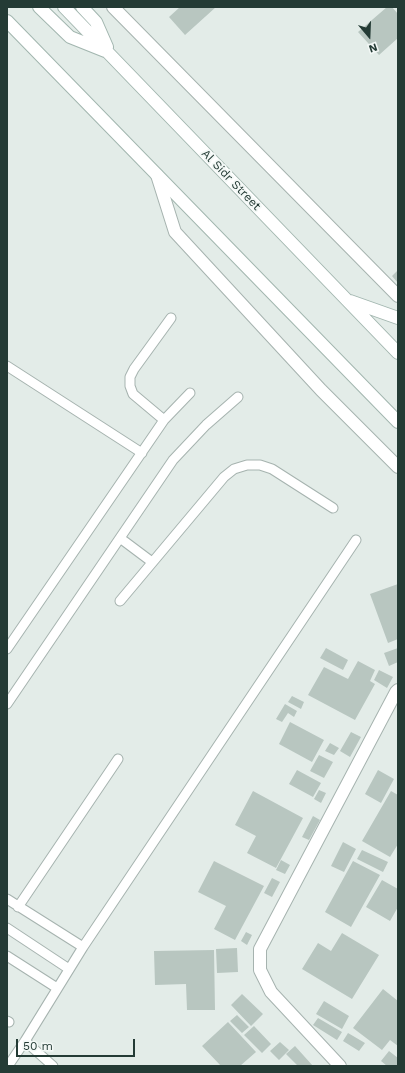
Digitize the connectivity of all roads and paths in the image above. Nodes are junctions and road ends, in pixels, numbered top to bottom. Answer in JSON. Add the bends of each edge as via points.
{"nodes":[{"id":1,"x":39,"y":7,"type":"edge"},
{"id":2,"x":64,"y":7,"type":"edge"},
{"id":3,"x":82,"y":7,"type":"edge"},
{"id":4,"x":113,"y":7,"type":"edge"},
{"id":5,"x":7,"y":21,"type":"edge"},
{"id":6,"x":110,"y":53,"type":"junction"},
{"id":7,"x":157,"y":175,"type":"junction"},
{"id":8,"x":398,"y":296,"type":"edge"},
{"id":9,"x":346,"y":299,"type":"junction"},
{"id":10,"x":171,"y":318,"type":"dead end"},
{"id":11,"x":398,"y":318,"type":"edge"},
{"id":12,"x":398,"y":353,"type":"edge"},
{"id":13,"x":7,"y":366,"type":"edge"},
{"id":14,"x":190,"y":393,"type":"dead end"},
{"id":15,"x":238,"y":397,"type":"dead end"},
{"id":16,"x":164,"y":420,"type":"junction"},
{"id":17,"x":398,"y":422,"type":"edge"},
{"id":18,"x":142,"y":453,"type":"junction"},
{"id":19,"x":398,"y":467,"type":"edge"},
{"id":20,"x":333,"y":508,"type":"dead end"},
{"id":21,"x":120,"y":538,"type":"junction"},
{"id":22,"x":356,"y":540,"type":"dead end"},
{"id":23,"x":152,"y":562,"type":"junction"},
{"id":24,"x":120,"y":601,"type":"dead end"},
{"id":25,"x":7,"y":649,"type":"edge"},
{"id":26,"x":398,"y":690,"type":"edge"},
{"id":27,"x":7,"y":704,"type":"edge"},
{"id":28,"x":118,"y":759,"type":"dead end"},
{"id":29,"x":7,"y":899,"type":"edge"},
{"id":30,"x":18,"y":906,"type":"junction"},
{"id":31,"x":7,"y":928,"type":"edge"},
{"id":32,"x":83,"y":947,"type":"junction"},
{"id":33,"x":7,"y":956,"type":"edge"},
{"id":34,"x":69,"y":969,"type":"junction"},
{"id":35,"x":57,"y":988,"type":"junction"},
{"id":36,"x":25,"y":1041,"type":"junction"},
{"id":37,"x":8,"y":1066,"type":"edge"},
{"id":38,"x":53,"y":1066,"type":"edge"},
{"id":39,"x":340,"y":1066,"type":"edge"}],
"edges":[{"from":1,"to":6,"type":"main road","via":[[70,37]]},
{"from":2,"to":6,"type":"main road","name":"Al Sidr Street"},
{"from":3,"to":6,"type":"main road","via":[[96,22]]},
{"from":4,"to":8,"type":"main road"},
{"from":5,"to":7,"type":"main road"},
{"from":6,"to":9,"type":"main road","name":"Al Sidr Street"},
{"from":7,"to":17,"type":"main road"},
{"from":7,"to":19,"type":"main road","via":[[175,232],[321,390]]},
{"from":9,"to":11,"type":"main road"},
{"from":9,"to":12,"type":"main road","name":"Al Sidr Street"},
{"from":10,"to":16,"type":"lane","via":[[130,377],[133,394]]},
{"from":13,"to":18,"type":"lane"},
{"from":14,"to":16,"type":"lane"},
{"from":15,"to":21,"type":"lane","via":[[206,425],[173,460]]},
{"from":16,"to":18,"type":"lane"},
{"from":18,"to":25,"type":"lane"},
{"from":20,"to":23,"type":"lane","via":[[272,469],[260,465],[247,465],[234,469],[224,477]]},
{"from":21,"to":23,"type":"lane"},
{"from":21,"to":27,"type":"lane"},
{"from":22,"to":32,"type":"lane"},
{"from":23,"to":24,"type":"lane"},
{"from":26,"to":39,"type":"main road","via":[[260,949],[260,970],[271,992]]},
{"from":28,"to":30,"type":"lane"},
{"from":29,"to":30,"type":"lane"},
{"from":30,"to":32,"type":"lane"},
{"from":31,"to":34,"type":"lane"},
{"from":32,"to":34,"type":"lane"},
{"from":33,"to":35,"type":"lane"},
{"from":34,"to":35,"type":"lane"},
{"from":35,"to":36,"type":"lane"},
{"from":36,"to":37,"type":"lane"},
{"from":36,"to":38,"type":"lane"}]}
